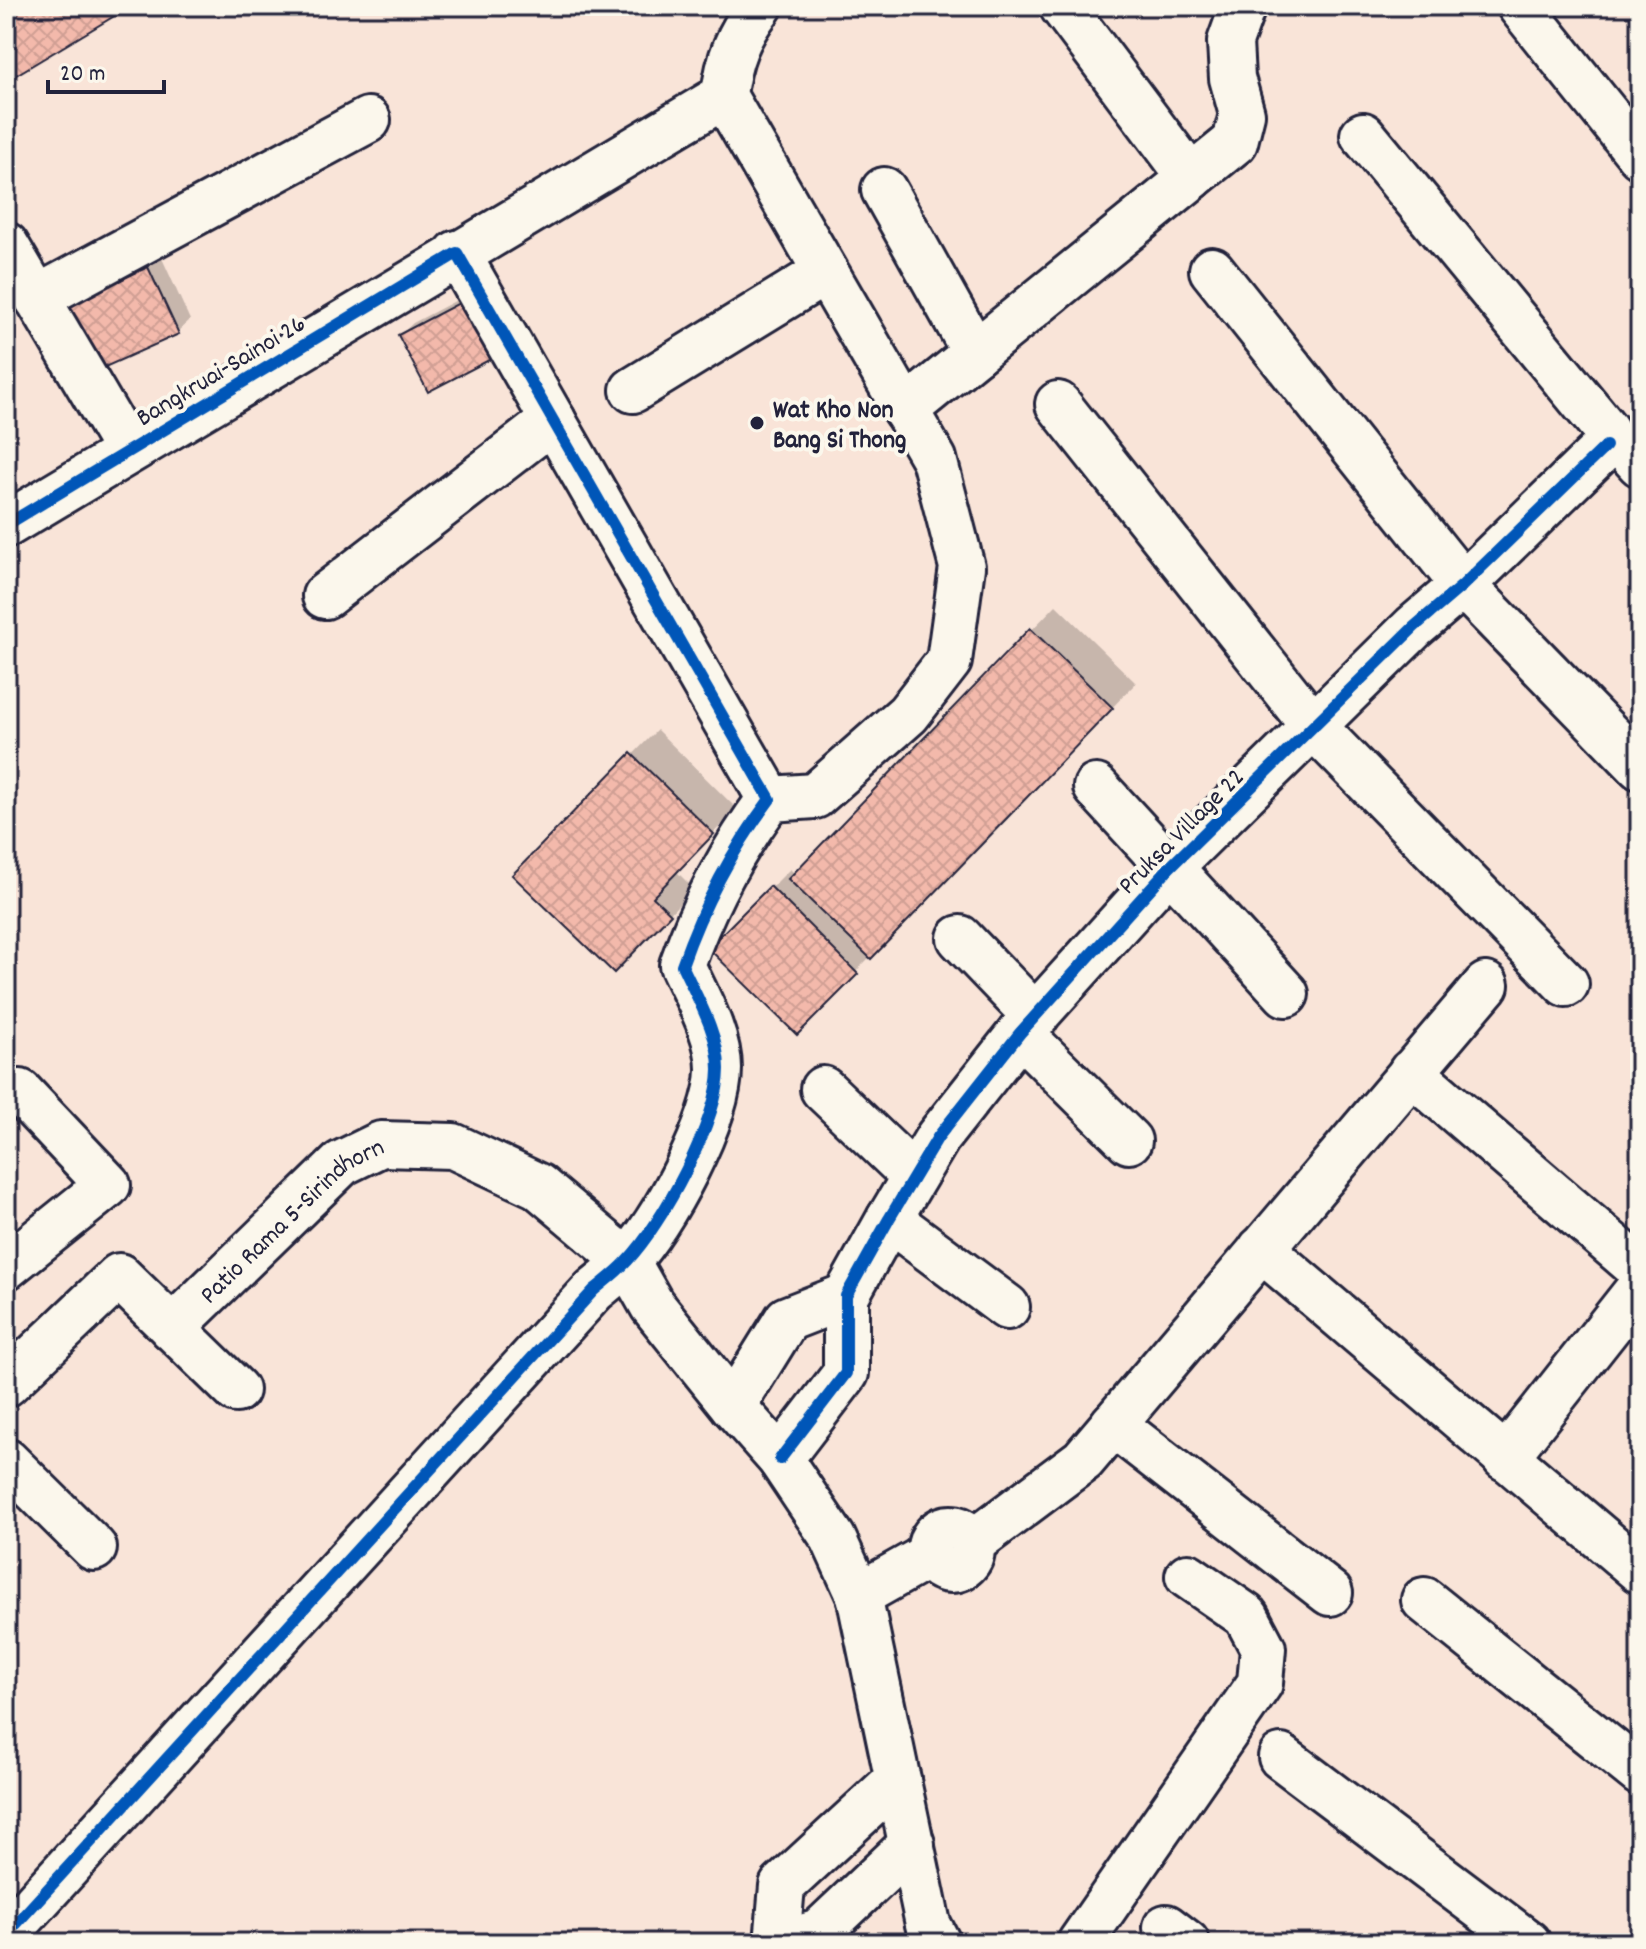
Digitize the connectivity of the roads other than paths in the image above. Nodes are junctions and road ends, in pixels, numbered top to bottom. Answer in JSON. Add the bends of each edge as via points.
{"nodes":[{"id":1,"x":760,"y":6,"type":"edge"},
{"id":2,"x":1062,"y":6,"type":"edge"},
{"id":3,"x":1243,"y":6,"type":"edge"},
{"id":4,"x":1520,"y":6,"type":"edge"},
{"id":5,"x":724,"y":96,"type":"junction"},
{"id":6,"x":368,"y":120,"type":"dead end"},
{"id":7,"x":1363,"y":135,"type":"dead end"},
{"id":8,"x":1640,"y":156,"type":"edge"},
{"id":9,"x":1191,"y":178,"type":"junction"},
{"id":10,"x":884,"y":190,"type":"dead end"},
{"id":11,"x":7,"y":250,"type":"edge"},
{"id":12,"x":457,"y":253,"type":"junction"},
{"id":13,"x":1212,"y":270,"type":"dead end"},
{"id":14,"x":824,"y":273,"type":"junction"},
{"id":15,"x":37,"y":298,"type":"junction"},
{"id":16,"x":975,"y":353,"type":"junction"},
{"id":17,"x":633,"y":390,"type":"dead end"},
{"id":18,"x":1058,"y":404,"type":"dead end"},
{"id":19,"x":905,"y":410,"type":"junction"},
{"id":20,"x":553,"y":420,"type":"junction"},
{"id":21,"x":1625,"y":440,"type":"edge"},
{"id":22,"x":127,"y":450,"type":"junction"},
{"id":23,"x":6,"y":525,"type":"edge"},
{"id":24,"x":1463,"y":585,"type":"junction"},
{"id":25,"x":325,"y":596,"type":"dead end"},
{"id":26,"x":1314,"y":727,"type":"junction"},
{"id":27,"x":1640,"y":767,"type":"edge"},
{"id":28,"x":1096,"y":787,"type":"dead end"},
{"id":29,"x":770,"y":799,"type":"junction"},
{"id":30,"x":1168,"y":869,"type":"junction"},
{"id":31,"x":960,"y":938,"type":"dead end"},
{"id":32,"x":1566,"y":984,"type":"dead end"},
{"id":33,"x":1486,"y":985,"type":"dead end"},
{"id":34,"x":1286,"y":994,"type":"dead end"},
{"id":35,"x":1028,"y":1025,"type":"junction"},
{"id":36,"x":1411,"y":1072,"type":"junction"},
{"id":37,"x":823,"y":1089,"type":"dead end"},
{"id":38,"x":20,"y":1092,"type":"dead end"},
{"id":39,"x":1129,"y":1141,"type":"dead end"},
{"id":40,"x":914,"y":1176,"type":"junction"},
{"id":41,"x":889,"y":1219,"type":"junction"},
{"id":42,"x":1261,"y":1249,"type":"junction"},
{"id":43,"x":627,"y":1261,"type":"junction"},
{"id":44,"x":6,"y":1267,"type":"edge"},
{"id":45,"x":1640,"y":1269,"type":"edge"},
{"id":46,"x":1640,"y":1287,"type":"edge"},
{"id":47,"x":846,"y":1296,"type":"junction"},
{"id":48,"x":1007,"y":1307,"type":"dead end"},
{"id":49,"x":172,"y":1328,"type":"junction"},
{"id":50,"x":6,"y":1384,"type":"edge"},
{"id":51,"x":236,"y":1390,"type":"dead end"},
{"id":52,"x":733,"y":1406,"type":"junction"},
{"id":53,"x":1113,"y":1424,"type":"junction"},
{"id":54,"x":1505,"y":1458,"type":"junction"},
{"id":55,"x":780,"y":1459,"type":"junction"},
{"id":56,"x":6,"y":1461,"type":"edge"},
{"id":57,"x":94,"y":1548,"type":"dead end"},
{"id":58,"x":1640,"y":1571,"type":"edge"},
{"id":59,"x":1188,"y":1576,"type":"dead end"},
{"id":60,"x":1330,"y":1593,"type":"dead end"},
{"id":61,"x":859,"y":1595,"type":"junction"},
{"id":62,"x":1424,"y":1600,"type":"dead end"},
{"id":63,"x":1281,"y":1757,"type":"dead end"},
{"id":64,"x":1640,"y":1773,"type":"edge"},
{"id":65,"x":898,"y":1779,"type":"junction"},
{"id":66,"x":912,"y":1844,"type":"junction"},
{"id":67,"x":6,"y":1935,"type":"edge"},
{"id":68,"x":777,"y":1943,"type":"edge"},
{"id":69,"x":784,"y":1943,"type":"edge"},
{"id":70,"x":938,"y":1943,"type":"edge"},
{"id":71,"x":1080,"y":1943,"type":"edge"},
{"id":72,"x":1528,"y":1943,"type":"edge"}],
"edges":[{"from":1,"to":5,"type":"street","via":[[738,35]]},
{"from":2,"to":9,"type":"street"},
{"from":3,"to":9,"type":"street","via":[[1230,42],[1242,114],[1235,142]]},
{"from":4,"to":8,"type":"street"},
{"from":5,"to":12,"type":"street","name":"Bangkruai-Sainoi 26"},
{"from":5,"to":14,"type":"street"},
{"from":6,"to":15,"type":"street"},
{"from":7,"to":21,"type":"street"},
{"from":9,"to":16,"type":"street"},
{"from":10,"to":16,"type":"street"},
{"from":11,"to":15,"type":"street","name":"Bangkruai-Sainoi 26"},
{"from":12,"to":20,"type":"street"},
{"from":12,"to":22,"type":"street","name":"Bangkruai-Sainoi 26"},
{"from":13,"to":24,"type":"street"},
{"from":14,"to":17,"type":"street"},
{"from":14,"to":19,"type":"street"},
{"from":15,"to":22,"type":"street","name":"Bangkruai-Sainoi 26"},
{"from":16,"to":19,"type":"street"},
{"from":18,"to":26,"type":"street"},
{"from":19,"to":29,"type":"street","via":[[934,459],[962,567],[949,661],[908,714],[815,796]]},
{"from":20,"to":25,"type":"street"},
{"from":20,"to":29,"type":"street"},
{"from":21,"to":24,"type":"street","name":"Pruksa Village 22"},
{"from":22,"to":23,"type":"street","name":"Bangkruai-Sainoi 26"},
{"from":24,"to":26,"type":"street","name":"Pruksa Village 22"},
{"from":24,"to":27,"type":"street"},
{"from":26,"to":30,"type":"street","name":"Pruksa Village 22"},
{"from":26,"to":32,"type":"street"},
{"from":28,"to":30,"type":"street"},
{"from":29,"to":43,"type":"street","via":[[738,841],[682,965],[708,1021],[719,1068],[712,1116],[653,1227]]},
{"from":30,"to":34,"type":"street"},
{"from":30,"to":35,"type":"street","name":"Pruksa Village 22"},
{"from":31,"to":35,"type":"street"},
{"from":33,"to":36,"type":"street"},
{"from":35,"to":39,"type":"street"},
{"from":35,"to":40,"type":"street","name":"Pruksa Village 22","via":[[938,1137]]},
{"from":36,"to":42,"type":"street"},
{"from":36,"to":45,"type":"street"},
{"from":37,"to":40,"type":"street"},
{"from":38,"to":44,"type":"street","via":[[108,1185]]},
{"from":40,"to":41,"type":"street","name":"Pruksa Village 22"},
{"from":41,"to":47,"type":"street","name":"Pruksa Village 22"},
{"from":41,"to":48,"type":"street"},
{"from":42,"to":53,"type":"street"},
{"from":42,"to":54,"type":"street"},
{"from":43,"to":49,"type":"street","name":"Patio Rama 5-Sirindhorn","via":[[538,1186],[453,1146],[381,1144],[342,1163]]},
{"from":43,"to":52,"type":"street","via":[[652,1305]]},
{"from":43,"to":67,"type":"street","via":[[594,1290]]},
{"from":46,"to":54,"type":"street"},
{"from":47,"to":52,"type":"street","via":[[787,1319]]},
{"from":47,"to":55,"type":"street","via":[[846,1373]]},
{"from":49,"to":50,"type":"street","name":"Patio Rama 5-Sirindhorn","via":[[119,1276]]},
{"from":49,"to":51,"type":"street","name":"Patio Rama 5-Sirindhorn"},
{"from":52,"to":55,"type":"street"},
{"from":53,"to":60,"type":"street"},
{"from":53,"to":61,"type":"street","via":[[1083,1460],[972,1543],[967,1564],[946,1570],[930,1555]]},
{"from":54,"to":58,"type":"street"},
{"from":55,"to":61,"type":"street","via":[[833,1538]]},
{"from":56,"to":57,"type":"street"},
{"from":59,"to":71,"type":"street","via":[[1246,1616],[1263,1648],[1260,1683]]},
{"from":61,"to":65,"type":"street"},
{"from":62,"to":64,"type":"street"},
{"from":63,"to":72,"type":"street"},
{"from":65,"to":66,"type":"street"},
{"from":65,"to":68,"type":"street","via":[[782,1886]]},
{"from":66,"to":69,"type":"street","via":[[819,1932]]},
{"from":66,"to":70,"type":"street","via":[[928,1924]]}]}
